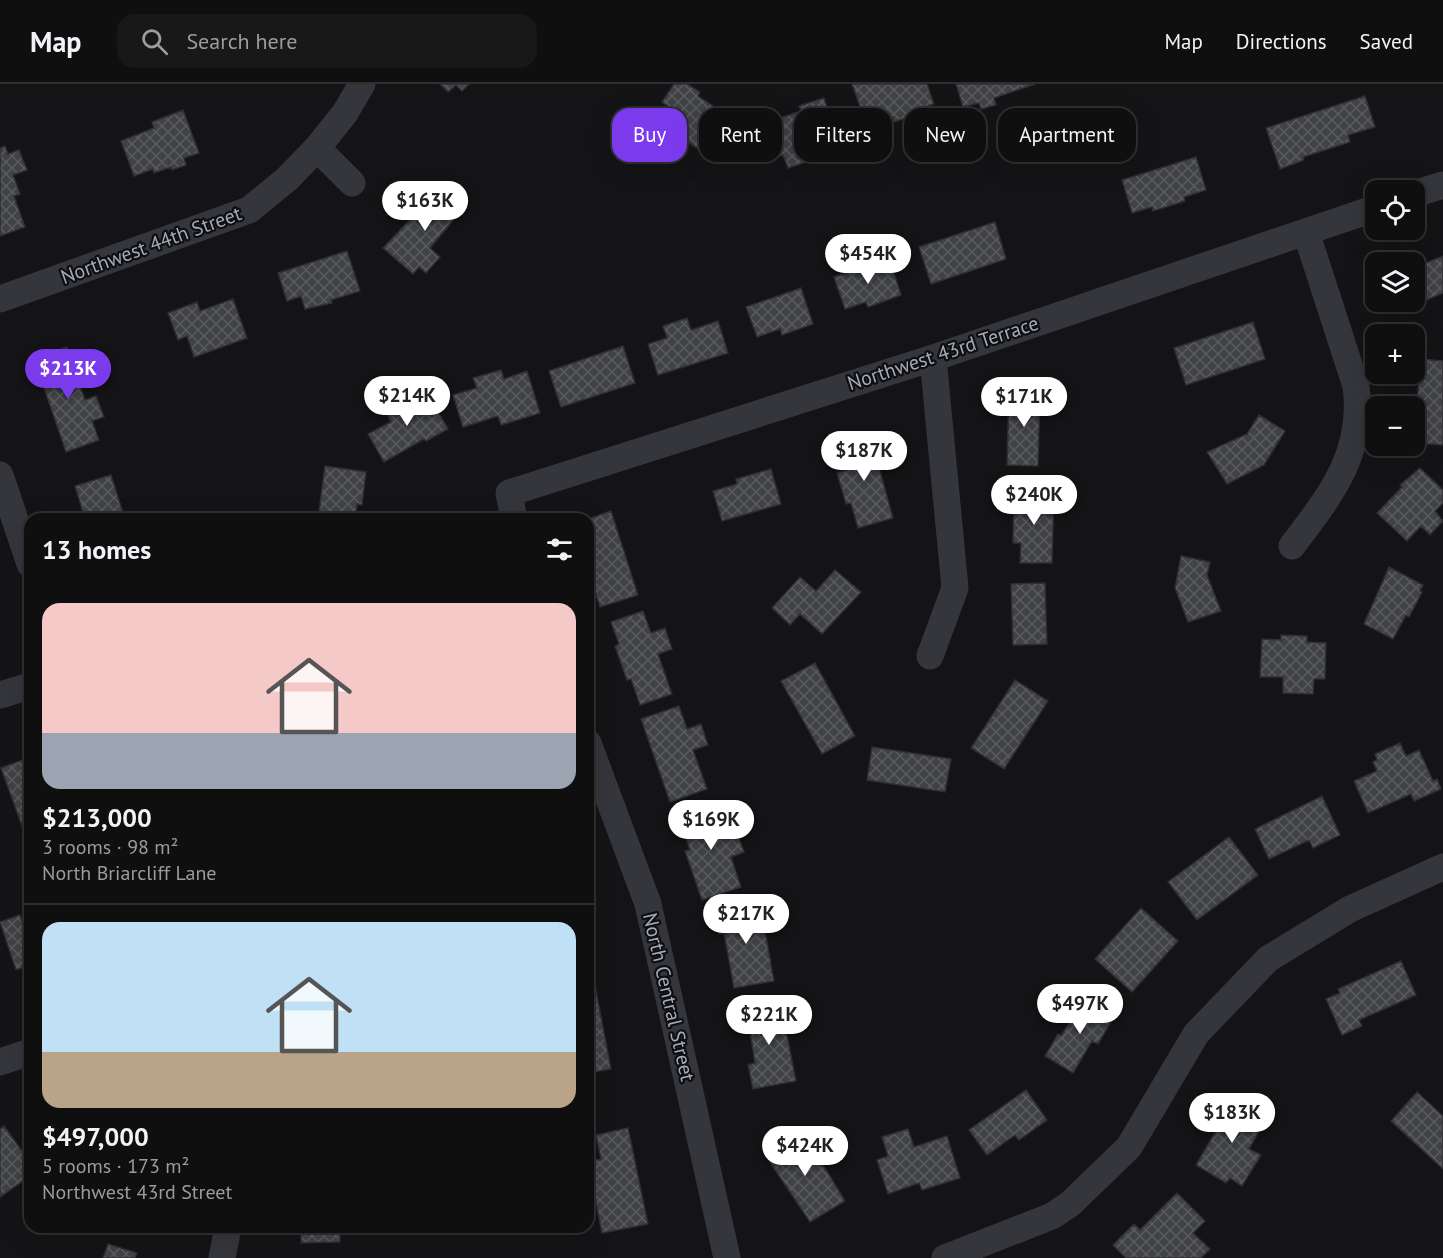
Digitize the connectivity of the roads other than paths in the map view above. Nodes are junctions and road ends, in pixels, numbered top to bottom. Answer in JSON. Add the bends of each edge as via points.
{"nodes":[{"id":1,"x":362,"y":84,"type":"edge"},
{"id":2,"x":317,"y":148,"type":"junction"},
{"id":3,"x":352,"y":183,"type":"dead end"},
{"id":4,"x":1443,"y":184,"type":"edge"},
{"id":5,"x":1425,"y":191,"type":"edge"},
{"id":6,"x":1365,"y":212,"type":"edge"},
{"id":7,"x":1306,"y":232,"type":"junction"},
{"id":8,"x":0,"y":300,"type":"edge"},
{"id":9,"x":933,"y":358,"type":"junction"},
{"id":10,"x":0,"y":475,"type":"edge"},
{"id":11,"x":512,"y":506,"type":"edge"},
{"id":12,"x":24,"y":546,"type":"edge"},
{"id":13,"x":1292,"y":546,"type":"dead end"},
{"id":14,"x":930,"y":656,"type":"dead end"},
{"id":15,"x":24,"y":688,"type":"edge"},
{"id":16,"x":0,"y":695,"type":"edge"},
{"id":17,"x":594,"y":759,"type":"edge"},
{"id":18,"x":1440,"y":876,"type":"edge"},
{"id":19,"x":24,"y":1054,"type":"edge"},
{"id":20,"x":0,"y":1062,"type":"edge"},
{"id":21,"x":227,"y":1233,"type":"edge"},
{"id":22,"x":222,"y":1258,"type":"edge"},
{"id":23,"x":727,"y":1258,"type":"edge"},
{"id":24,"x":945,"y":1258,"type":"edge"}],
"edges":[{"from":1,"to":2,"type":"street","name":"Northwest 44th Street"},
{"from":2,"to":3,"type":"street"},
{"from":2,"to":8,"type":"street","name":"Northwest 44th Street","via":[[249,210]]},
{"from":4,"to":5,"type":"street"},
{"from":6,"to":7,"type":"street","name":"Northwest 43rd Terrace"},
{"from":7,"to":9,"type":"street","name":"Northwest 43rd Terrace"},
{"from":7,"to":13,"type":"street","via":[[1356,386],[1358,404],[1352,453],[1330,495]]},
{"from":9,"to":11,"type":"street","name":"Northwest 43rd Terrace"},
{"from":9,"to":14,"type":"street","via":[[954,588]]},
{"from":10,"to":12,"type":"street"},
{"from":15,"to":16,"type":"street"},
{"from":17,"to":23,"type":"street","name":"North Central Street","via":[[648,904]]},
{"from":18,"to":24,"type":"street","via":[[1350,909],[1268,959],[1196,1034],[1128,1147],[1070,1203],[1052,1216]]},
{"from":19,"to":20,"type":"street"},
{"from":21,"to":22,"type":"street"}]}
